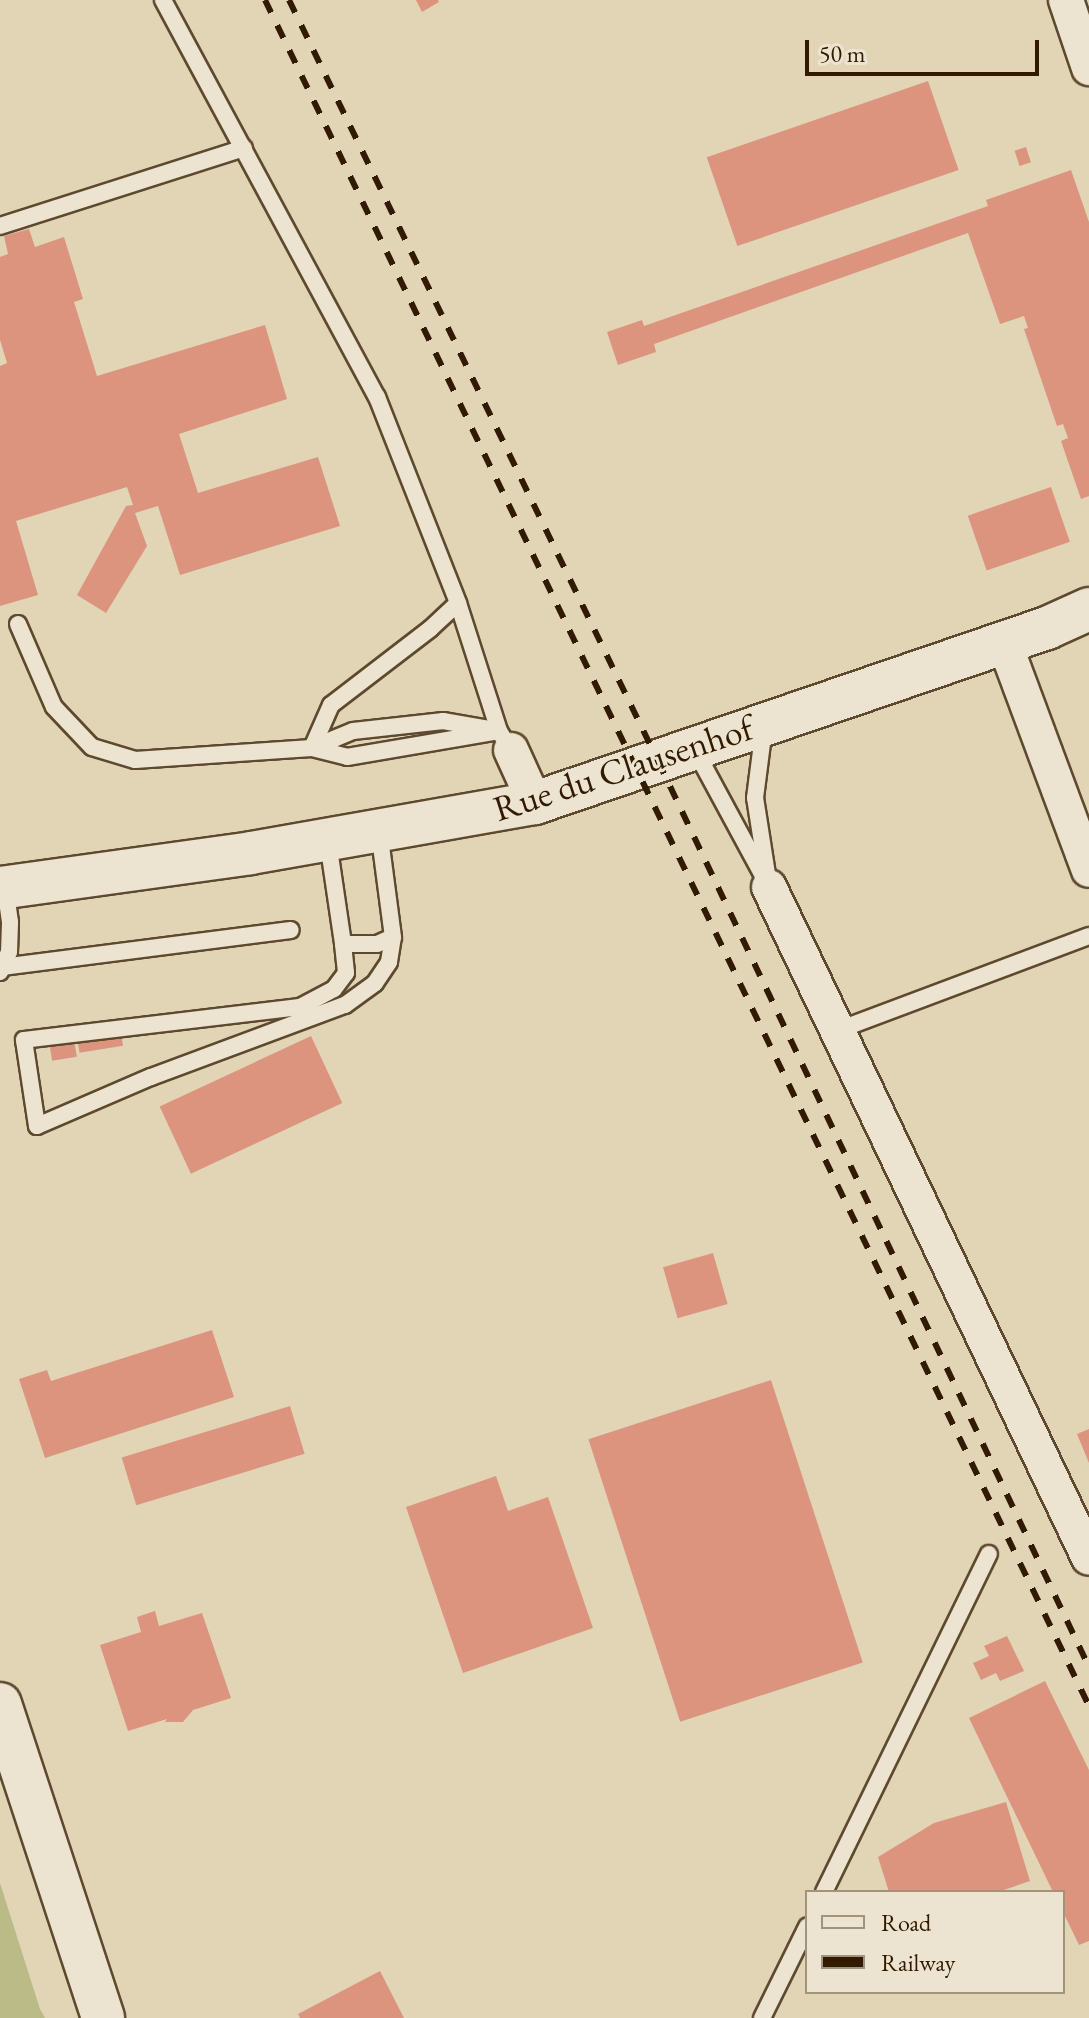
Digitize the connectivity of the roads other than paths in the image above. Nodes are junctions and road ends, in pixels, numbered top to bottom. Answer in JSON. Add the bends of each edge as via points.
{"nodes":[{"id":1,"x":163,"y":0,"type":"edge"},
{"id":2,"x":1066,"y":0,"type":"edge"},
{"id":3,"x":1089,"y":68,"type":"edge"},
{"id":4,"x":244,"y":148,"type":"junction"},
{"id":5,"x":0,"y":226,"type":"edge"},
{"id":6,"x":458,"y":603,"type":"junction"},
{"id":7,"x":1089,"y":609,"type":"edge"},
{"id":8,"x":18,"y":624,"type":"dead end"},
{"id":9,"x":1004,"y":642,"type":"junction"},
{"id":10,"x":764,"y":723,"type":"junction"},
{"id":11,"x":505,"y":740,"type":"junction"},
{"id":12,"x":312,"y":748,"type":"junction"},
{"id":13,"x":695,"y":748,"type":"junction"},
{"id":14,"x":535,"y":803,"type":"junction"},
{"id":15,"x":379,"y":831,"type":"junction"},
{"id":16,"x":328,"y":840,"type":"junction"},
{"id":17,"x":1089,"y":870,"type":"edge"},
{"id":18,"x":769,"y":887,"type":"junction"},
{"id":19,"x":2,"y":888,"type":"edge"},
{"id":20,"x":291,"y":930,"type":"dead end"},
{"id":21,"x":1089,"y":936,"type":"edge"},
{"id":22,"x":393,"y":937,"type":"junction"},
{"id":23,"x":343,"y":944,"type":"junction"},
{"id":24,"x":1,"y":969,"type":"edge"},
{"id":25,"x":836,"y":1031,"type":"junction"},
{"id":26,"x":989,"y":1554,"type":"dead end"},
{"id":27,"x":1089,"y":1558,"type":"edge"},
{"id":28,"x":0,"y":1704,"type":"edge"},
{"id":29,"x":825,"y":1890,"type":"edge"},
{"id":30,"x":805,"y":1931,"type":"edge"},
{"id":31,"x":103,"y":2018,"type":"edge"},
{"id":32,"x":762,"y":2018,"type":"edge"}],
"edges":[{"from":1,"to":4,"type":"lane"},
{"from":2,"to":3,"type":"street"},
{"from":4,"to":5,"type":"lane"},
{"from":4,"to":6,"type":"lane","via":[[377,397]]},
{"from":6,"to":11,"type":"lane"},
{"from":6,"to":12,"type":"lane","via":[[331,705]]},
{"from":7,"to":9,"type":"street","name":"Rue du Clausenhof"},
{"from":8,"to":12,"type":"lane","via":[[54,707],[92,747],[135,760]]},
{"from":9,"to":10,"type":"street","name":"Rue du Clausenhof"},
{"from":9,"to":17,"type":"street"},
{"from":10,"to":13,"type":"street","name":"Rue du Clausenhof"},
{"from":10,"to":18,"type":"lane","via":[[755,798]]},
{"from":11,"to":12,"type":"lane","via":[[347,757]]},
{"from":11,"to":12,"type":"lane","via":[[443,721],[353,731]]},
{"from":11,"to":14,"type":"street"},
{"from":13,"to":14,"type":"street","name":"Rue du Clausenhof"},
{"from":13,"to":18,"type":"lane"},
{"from":14,"to":15,"type":"street","name":"Rue du Clausenhof"},
{"from":15,"to":16,"type":"street","name":"Rue du Clausenhof"},
{"from":15,"to":22,"type":"lane"},
{"from":16,"to":19,"type":"street","name":"Rue du Clausenhof"},
{"from":16,"to":23,"type":"lane"},
{"from":18,"to":25,"type":"street"},
{"from":19,"to":24,"type":"lane","via":[[10,922],[9,952]]},
{"from":20,"to":24,"type":"lane"},
{"from":21,"to":25,"type":"lane"},
{"from":22,"to":23,"type":"lane","via":[[377,944]]},
{"from":22,"to":23,"type":"lane","via":[[389,962],[375,983],[345,1005],[37,1126],[24,1040],[300,1007],[334,989],[346,973]]},
{"from":25,"to":27,"type":"street"},
{"from":26,"to":29,"type":"lane"},
{"from":28,"to":31,"type":"street"},
{"from":30,"to":32,"type":"lane"}]}
